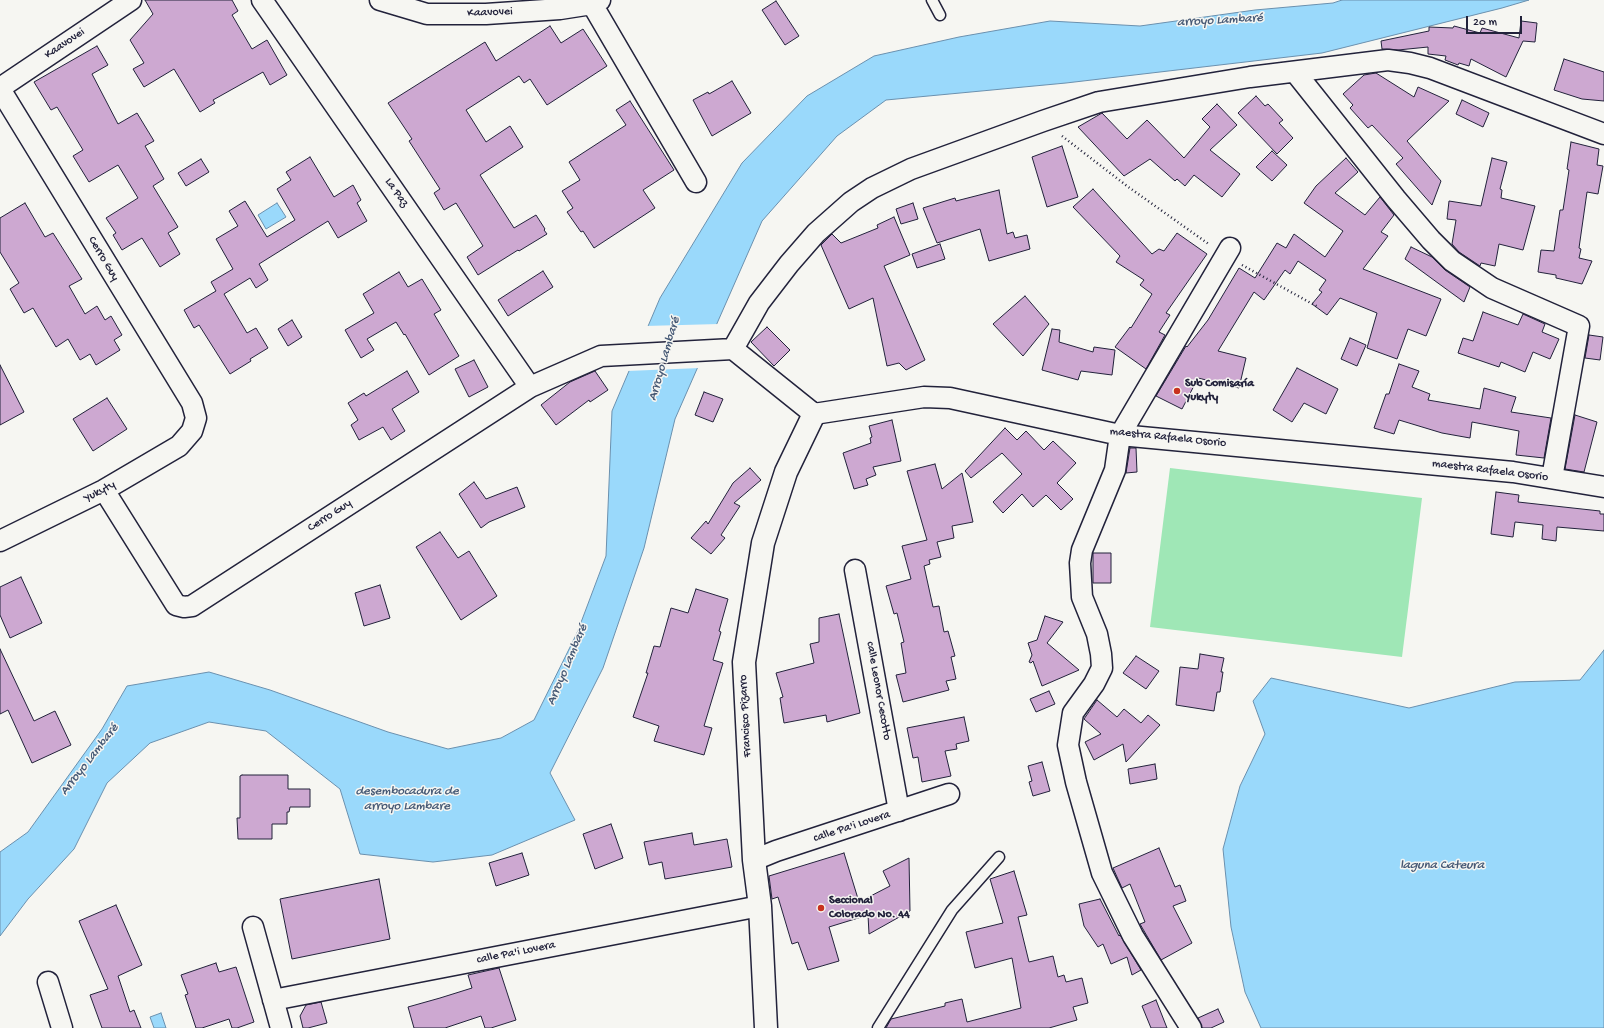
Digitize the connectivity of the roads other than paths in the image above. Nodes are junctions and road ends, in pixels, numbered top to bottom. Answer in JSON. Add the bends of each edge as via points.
{"nodes":[{"id":1,"x":131,"y":0,"type":"edge"},
{"id":2,"x":262,"y":0,"type":"edge"},
{"id":3,"x":380,"y":0,"type":"edge"},
{"id":4,"x":932,"y":0,"type":"edge"},
{"id":5,"x":592,"y":1,"type":"edge"},
{"id":6,"x":940,"y":15,"type":"dead end"},
{"id":7,"x":1295,"y":72,"type":"junction"},
{"id":8,"x":0,"y":89,"type":"edge"},
{"id":9,"x":1604,"y":134,"type":"edge"},
{"id":10,"x":696,"y":182,"type":"dead end"},
{"id":11,"x":1227,"y":252,"type":"road end"},
{"id":12,"x":727,"y":350,"type":"junction"},
{"id":13,"x":530,"y":387,"type":"junction"},
{"id":14,"x":814,"y":414,"type":"junction"},
{"id":15,"x":192,"y":431,"type":"joint"},
{"id":16,"x":1120,"y":435,"type":"junction"},
{"id":17,"x":1552,"y":478,"type":"junction"},
{"id":18,"x":1604,"y":487,"type":"edge"},
{"id":19,"x":104,"y":490,"type":"junction"},
{"id":20,"x":0,"y":541,"type":"edge"},
{"id":21,"x":856,"y":570,"type":"dead end"},
{"id":22,"x":949,"y":794,"type":"dead end"},
{"id":23,"x":899,"y":811,"type":"junction"},
{"id":24,"x":999,"y":857,"type":"dead end"},
{"id":25,"x":754,"y":860,"type":"junction"},
{"id":26,"x":760,"y":906,"type":"junction"},
{"id":27,"x":253,"y":927,"type":"dead end"},
{"id":28,"x":48,"y":982,"type":"dead end"},
{"id":29,"x":273,"y":1000,"type":"junction"},
{"id":30,"x":62,"y":1028,"type":"edge"},
{"id":31,"x":281,"y":1028,"type":"edge"},
{"id":32,"x":766,"y":1028,"type":"edge"},
{"id":33,"x":878,"y":1028,"type":"edge"},
{"id":34,"x":1191,"y":1028,"type":"edge"}],
"edges":[{"from":1,"to":8,"type":"street","name":"Kaavovei"},
{"from":2,"to":13,"type":"street","name":"La Paz"},
{"from":3,"to":5,"type":"street","name":"Kaavovei","via":[[427,14],[486,14],[560,8]]},
{"from":4,"to":6,"type":"lane"},
{"from":5,"to":10,"type":"street"},
{"from":7,"to":9,"type":"street","via":[[1388,60],[1410,63],[1430,68]]},
{"from":7,"to":12,"type":"street","via":[[1099,102],[912,169],[872,188],[851,202],[816,233],[759,303]]},
{"from":7,"to":17,"type":"street","via":[[1396,199],[1452,261],[1492,288],[1579,326]]},
{"from":8,"to":15,"type":"street","name":"Cerro Guy","via":[[192,403],[196,418]]},
{"from":11,"to":16,"type":"street"},
{"from":12,"to":13,"type":"street","name":"Cerro Guy","via":[[601,356]]},
{"from":12,"to":14,"type":"street"},
{"from":13,"to":19,"type":"street","name":"Cerro Guy","via":[[192,606],[176,605]]},
{"from":14,"to":16,"type":"street","name":"maestra Rafaela Osorio","via":[[924,397],[950,398]]},
{"from":14,"to":25,"type":"street","name":"Francisco Pizarro","via":[[786,472],[763,543],[744,662]]},
{"from":15,"to":19,"type":"street","name":"Yukyty","via":[[179,446]]},
{"from":16,"to":17,"type":"street","name":"maestra Rafaela Osorio","via":[[1513,472]]},
{"from":16,"to":34,"type":"street","via":[[1114,470],[1090,527],[1080,563],[1082,597],[1097,634],[1102,668],[1073,713],[1068,745],[1102,873],[1133,936]]},
{"from":17,"to":18,"type":"street","name":"maestra Rafaela Osorio"},
{"from":19,"to":20,"type":"street","name":"Yukyty"},
{"from":21,"to":23,"type":"street","name":"calle Leonor Cecotto"},
{"from":22,"to":23,"type":"street","name":"calle Pa'i Lovera"},
{"from":23,"to":25,"type":"street","name":"calle Pa'i Lovera"},
{"from":24,"to":33,"type":"lane","via":[[952,910]]},
{"from":25,"to":26,"type":"street","name":"Francisco Pizarro"},
{"from":26,"to":29,"type":"street","name":"calle Pa'i Lovera"},
{"from":26,"to":32,"type":"street","name":"Francisco Pizarro"},
{"from":27,"to":29,"type":"street"},
{"from":28,"to":30,"type":"street"},
{"from":29,"to":31,"type":"street"}]}
